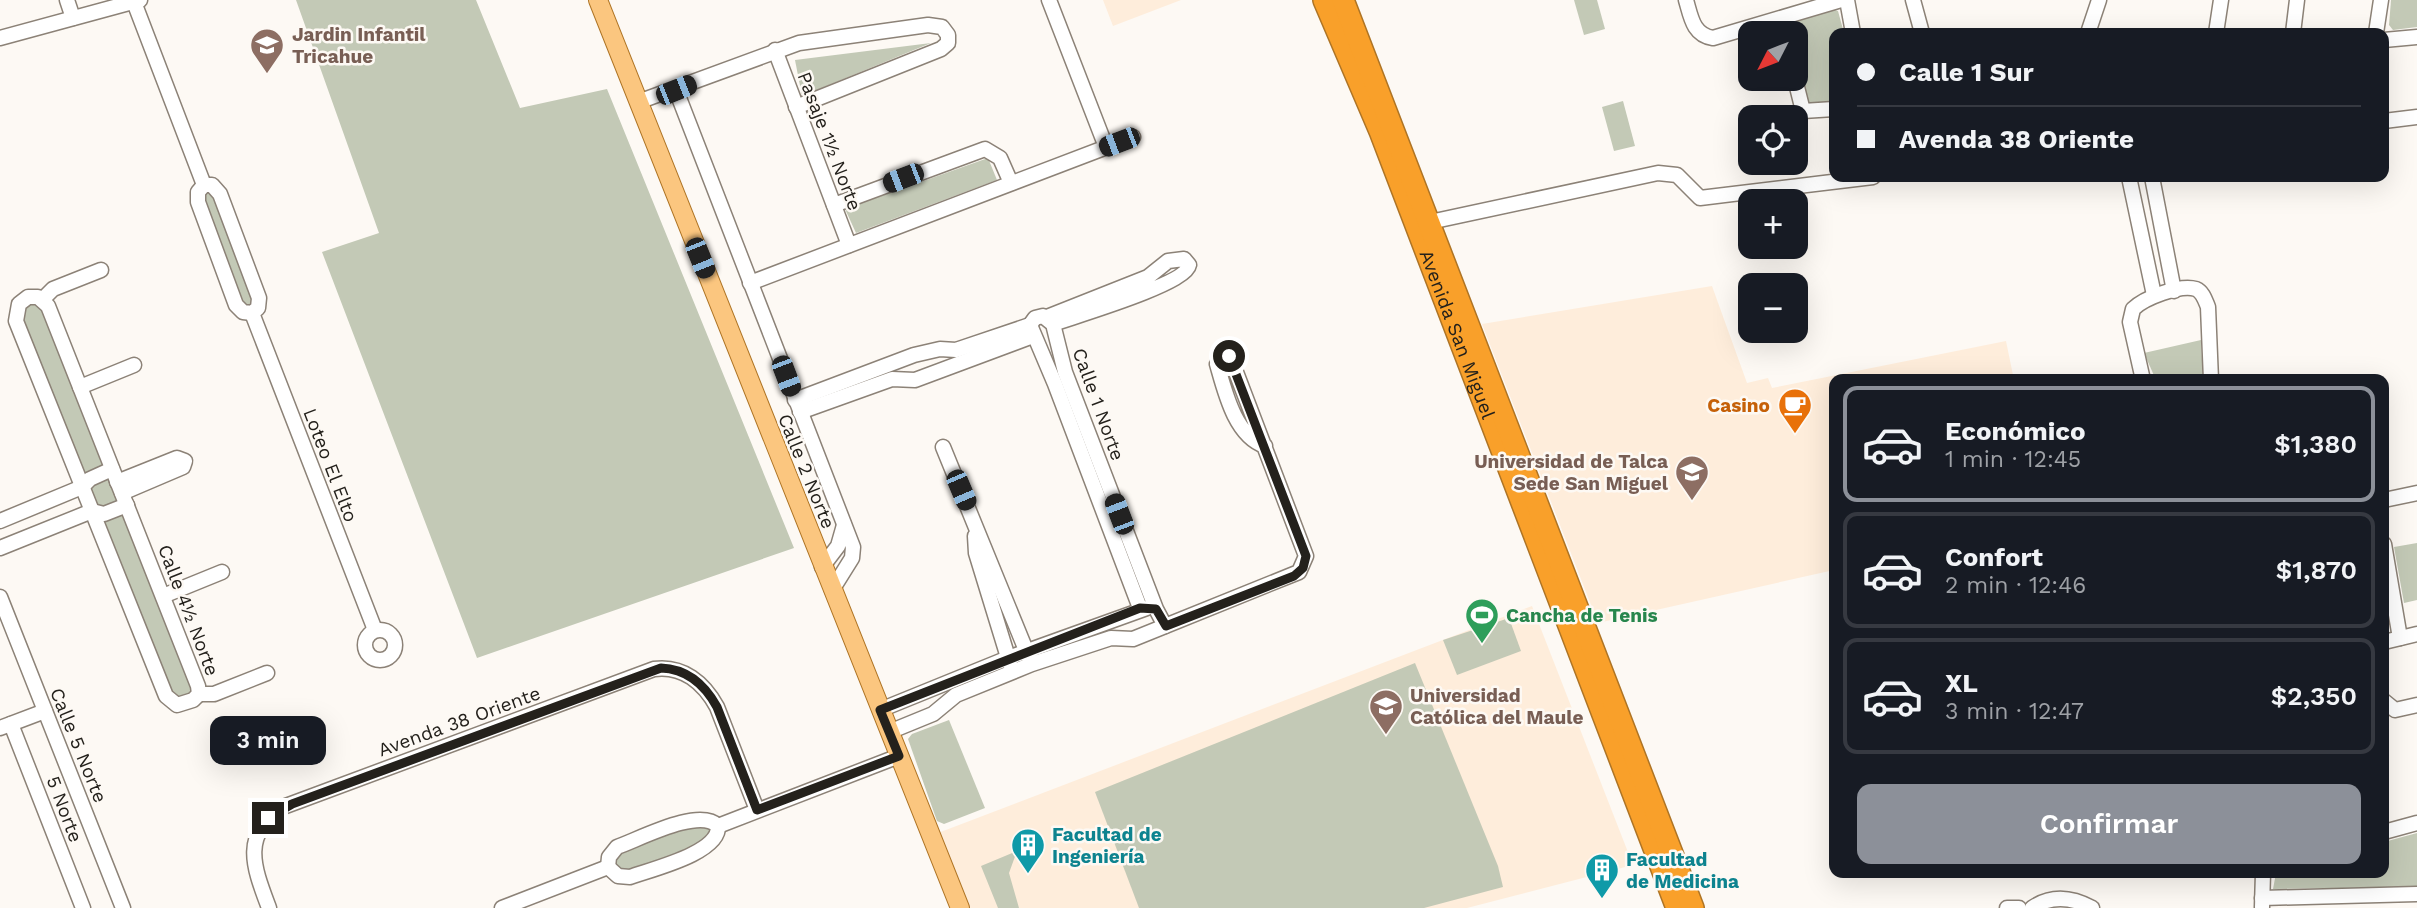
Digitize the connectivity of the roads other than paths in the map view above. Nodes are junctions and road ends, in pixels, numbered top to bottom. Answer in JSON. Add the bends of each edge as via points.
{"nodes":[{"id":1,"x":67,"y":0,"type":"edge"},
{"id":2,"x":598,"y":0,"type":"edge"},
{"id":3,"x":1049,"y":0,"type":"edge"},
{"id":4,"x":1324,"y":0,"type":"edge"},
{"id":5,"x":1343,"y":0,"type":"edge"},
{"id":6,"x":1686,"y":0,"type":"edge"},
{"id":7,"x":1841,"y":0,"type":"edge"},
{"id":8,"x":1847,"y":0,"type":"edge"},
{"id":9,"x":1913,"y":0,"type":"edge"},
{"id":10,"x":2099,"y":0,"type":"edge"},
{"id":11,"x":2221,"y":0,"type":"edge"},
{"id":12,"x":2297,"y":0,"type":"edge"},
{"id":13,"x":2381,"y":0,"type":"edge"},
{"id":14,"x":137,"y":1,"type":"edge"},
{"id":15,"x":1784,"y":17,"type":"junction"},
{"id":16,"x":73,"y":19,"type":"junction"},
{"id":17,"x":1784,"y":21,"type":"edge"},
{"id":18,"x":1852,"y":28,"type":"edge"},
{"id":19,"x":1921,"y":28,"type":"edge"},
{"id":20,"x":2090,"y":28,"type":"edge"},
{"id":21,"x":2217,"y":28,"type":"edge"},
{"id":22,"x":2294,"y":28,"type":"edge"},
{"id":23,"x":2377,"y":28,"type":"edge"},
{"id":24,"x":2417,"y":37,"type":"edge"},
{"id":25,"x":0,"y":38,"type":"edge"},
{"id":26,"x":2389,"y":40,"type":"edge"},
{"id":27,"x":775,"y":50,"type":"junction"},
{"id":28,"x":676,"y":90,"type":"junction"},
{"id":29,"x":1797,"y":91,"type":"edge"},
{"id":30,"x":638,"y":102,"type":"junction"},
{"id":31,"x":796,"y":107,"type":"junction"},
{"id":32,"x":1829,"y":109,"type":"edge"},
{"id":33,"x":2417,"y":117,"type":"edge"},
{"id":34,"x":2389,"y":120,"type":"edge"},
{"id":35,"x":1133,"y":137,"type":"dead end"},
{"id":36,"x":1106,"y":147,"type":"junction"},
{"id":37,"x":1834,"y":182,"type":"edge"},
{"id":38,"x":2130,"y":182,"type":"edge"},
{"id":39,"x":2153,"y":182,"type":"edge"},
{"id":40,"x":1011,"y":183,"type":"junction"},
{"id":41,"x":204,"y":185,"type":"junction"},
{"id":42,"x":834,"y":205,"type":"junction"},
{"id":43,"x":1430,"y":222,"type":"junction"},
{"id":44,"x":849,"y":245,"type":"junction"},
{"id":45,"x":101,"y":270,"type":"dead end"},
{"id":46,"x":750,"y":283,"type":"junction"},
{"id":47,"x":2174,"y":291,"type":"junction"},
{"id":48,"x":2154,"y":295,"type":"junction"},
{"id":49,"x":43,"y":299,"type":"junction"},
{"id":50,"x":252,"y":313,"type":"junction"},
{"id":51,"x":1051,"y":323,"type":"junction"},
{"id":52,"x":1033,"y":333,"type":"junction"},
{"id":53,"x":134,"y":365,"type":"dead end"},
{"id":54,"x":2142,"y":374,"type":"edge"},
{"id":55,"x":2211,"y":374,"type":"edge"},
{"id":56,"x":80,"y":387,"type":"junction"},
{"id":57,"x":798,"y":406,"type":"junction"},
{"id":58,"x":1265,"y":446,"type":"junction"},
{"id":59,"x":943,"y":447,"type":"dead end"},
{"id":60,"x":82,"y":487,"type":"junction"},
{"id":61,"x":119,"y":487,"type":"junction"},
{"id":62,"x":2417,"y":492,"type":"edge"},
{"id":63,"x":2389,"y":499,"type":"edge"},
{"id":64,"x":92,"y":511,"type":"junction"},
{"id":65,"x":0,"y":521,"type":"edge"},
{"id":66,"x":844,"y":525,"type":"junction"},
{"id":67,"x":976,"y":527,"type":"junction"},
{"id":68,"x":0,"y":548,"type":"edge"},
{"id":69,"x":822,"y":567,"type":"junction"},
{"id":70,"x":222,"y":572,"type":"dead end"},
{"id":71,"x":2389,"y":585,"type":"edge"},
{"id":72,"x":832,"y":590,"type":"junction"},
{"id":73,"x":163,"y":596,"type":"junction"},
{"id":74,"x":0,"y":597,"type":"edge"},
{"id":75,"x":1140,"y":608,"type":"junction"},
{"id":76,"x":1156,"y":609,"type":"junction"},
{"id":77,"x":1098,"y":625,"type":"junction"},
{"id":78,"x":1166,"y":626,"type":"junction"},
{"id":79,"x":375,"y":630,"type":"dead end"},
{"id":80,"x":2417,"y":634,"type":"edge"},
{"id":81,"x":2400,"y":638,"type":"junction"},
{"id":82,"x":1105,"y":640,"type":"junction"},
{"id":83,"x":2389,"y":641,"type":"edge"},
{"id":84,"x":1008,"y":658,"type":"junction"},
{"id":85,"x":1030,"y":658,"type":"junction"},
{"id":86,"x":267,"y":673,"type":"dead end"},
{"id":87,"x":1013,"y":673,"type":"junction"},
{"id":88,"x":199,"y":694,"type":"junction"},
{"id":89,"x":2389,"y":705,"type":"edge"},
{"id":90,"x":2417,"y":705,"type":"edge"},
{"id":91,"x":880,"y":710,"type":"junction"},
{"id":92,"x":45,"y":712,"type":"junction"},
{"id":93,"x":6,"y":726,"type":"edge"},
{"id":94,"x":889,"y":732,"type":"junction"},
{"id":95,"x":899,"y":756,"type":"junction"},
{"id":96,"x":757,"y":810,"type":"junction"},
{"id":97,"x":2417,"y":823,"type":"edge"},
{"id":98,"x":718,"y":826,"type":"junction"},
{"id":99,"x":2389,"y":831,"type":"edge"},
{"id":100,"x":608,"y":867,"type":"junction"},
{"id":101,"x":2263,"y":878,"type":"edge"},
{"id":102,"x":2417,"y":894,"type":"edge"},
{"id":103,"x":2262,"y":903,"type":"edge"},
{"id":104,"x":2299,"y":903,"type":"edge"},
{"id":105,"x":83,"y":908,"type":"edge"},
{"id":106,"x":123,"y":908,"type":"edge"},
{"id":107,"x":269,"y":908,"type":"edge"},
{"id":108,"x":502,"y":908,"type":"edge"},
{"id":109,"x":960,"y":908,"type":"edge"},
{"id":110,"x":1677,"y":908,"type":"edge"},
{"id":111,"x":1693,"y":908,"type":"edge"},
{"id":112,"x":2007,"y":908,"type":"edge"},
{"id":113,"x":2019,"y":908,"type":"edge"},
{"id":114,"x":2032,"y":908,"type":"edge"},
{"id":115,"x":2092,"y":908,"type":"edge"}],
"edges":[{"from":1,"to":16,"type":"street"},
{"from":2,"to":30,"type":"main road","name":"Calle 2 Norte"},
{"from":3,"to":36,"type":"street"},
{"from":4,"to":110,"type":"highway","name":"Avenida San Miguel","via":[[1380,131]]},
{"from":5,"to":43,"type":"highway","name":"Avenida San Miguel"},
{"from":6,"to":15,"type":"street","via":[[1695,28],[1708,37]]},
{"from":7,"to":15,"type":"street"},
{"from":8,"to":18,"type":"street"},
{"from":9,"to":19,"type":"street"},
{"from":10,"to":20,"type":"street"},
{"from":11,"to":21,"type":"street"},
{"from":12,"to":22,"type":"street"},
{"from":13,"to":23,"type":"street"},
{"from":14,"to":16,"type":"street"},
{"from":14,"to":41,"type":"street","name":"Loteo El Elto"},
{"from":15,"to":17,"type":"street"},
{"from":16,"to":25,"type":"street"},
{"from":24,"to":26,"type":"street"},
{"from":27,"to":28,"type":"street"},
{"from":27,"to":31,"type":"street","name":"Pasaje 1½ Norte"},
{"from":27,"to":31,"type":"street","via":[[928,25],[943,27],[949,38],[942,50]]},
{"from":28,"to":30,"type":"street"},
{"from":28,"to":46,"type":"street","name":"Calle 2 Norte"},
{"from":29,"to":32,"type":"street","via":[[1803,111]]},
{"from":30,"to":69,"type":"main road","name":"Calle 2 Norte"},
{"from":31,"to":42,"type":"street","name":"Pasaje 1½ Norte"},
{"from":33,"to":34,"type":"street"},
{"from":35,"to":36,"type":"street"},
{"from":36,"to":40,"type":"street"},
{"from":37,"to":43,"type":"street","via":[[1704,198],[1696,197],[1677,175],[1658,173]]},
{"from":38,"to":48,"type":"street"},
{"from":39,"to":47,"type":"street"},
{"from":40,"to":42,"type":"street","via":[[1000,158],[985,149]]},
{"from":40,"to":44,"type":"street"},
{"from":41,"to":50,"type":"street","name":"Loteo El Elto","via":[[197,195],[202,215],[236,305]]},
{"from":41,"to":50,"type":"street","name":"Loteo El Elto","via":[[212,185],[220,194],[260,301]]},
{"from":42,"to":44,"type":"street","name":"Pasaje 1½ Norte"},
{"from":43,"to":111,"type":"highway","name":"Avenida San Miguel"},
{"from":44,"to":46,"type":"street"},
{"from":45,"to":49,"type":"street","via":[[53,289]]},
{"from":46,"to":57,"type":"street","name":"Calle 2 Norte"},
{"from":47,"to":48,"type":"street"},
{"from":47,"to":55,"type":"street","via":[[2197,289],[2204,296]]},
{"from":48,"to":54,"type":"street","via":[[2133,309],[2130,322]]},
{"from":49,"to":56,"type":"street","name":"Calle 4½ Norte"},
{"from":49,"to":60,"type":"street","name":"Calle 4½ Norte","via":[[23,300],[16,321]]},
{"from":50,"to":79,"type":"street","name":"Loteo El Elto"},
{"from":51,"to":51,"type":"street","via":[[1155,288],[1185,274],[1189,265],[1184,259],[1173,259],[1148,277]]},
{"from":51,"to":52,"type":"street","via":[[1035,318]]},
{"from":51,"to":52,"type":"street","via":[[1045,340]]},
{"from":51,"to":76,"type":"street","name":"Calle 1 Norte","via":[[1065,372]]},
{"from":52,"to":57,"type":"street","via":[[915,380],[892,379]]},
{"from":52,"to":57,"type":"street","via":[[915,355]]},
{"from":52,"to":75,"type":"street","name":"Calle 1 Norte"},
{"from":53,"to":56,"type":"street"},
{"from":56,"to":61,"type":"street","name":"Calle 4½ Norte"},
{"from":57,"to":66,"type":"street","name":"Calle 2 Norte"},
{"from":58,"to":58,"type":"street","via":[[1231,359],[1223,354],[1217,364],[1241,428]]},
{"from":58,"to":78,"type":"street","via":[[1306,556],[1303,568],[1294,576]]},
{"from":59,"to":67,"type":"street"},
{"from":60,"to":61,"type":"street","via":[[90,479]]},
{"from":60,"to":64,"type":"street","name":"Calle 4½ Norte"},
{"from":60,"to":65,"type":"street"},
{"from":61,"to":64,"type":"street","via":[[104,514]]},
{"from":61,"to":73,"type":"street","name":"Calle 4½ Norte"},
{"from":62,"to":63,"type":"street"},
{"from":64,"to":68,"type":"street"},
{"from":64,"to":88,"type":"street","name":"Calle 4½ Norte","via":[[168,700],[180,704]]},
{"from":66,"to":69,"type":"street","name":"Calle 2 Norte","via":[[838,546]]},
{"from":66,"to":72,"type":"street","via":[[853,552]]},
{"from":67,"to":84,"type":"street","via":[[976,553]]},
{"from":67,"to":85,"type":"street"},
{"from":69,"to":72,"type":"main road","name":"Calle 2 Norte"},
{"from":70,"to":73,"type":"street"},
{"from":71,"to":81,"type":"street"},
{"from":72,"to":91,"type":"main road","name":"Calle 2 Norte"},
{"from":73,"to":88,"type":"street","name":"Calle 4½ Norte"},
{"from":74,"to":92,"type":"street","name":"Calle 5 Norte"},
{"from":75,"to":76,"type":"street"},
{"from":75,"to":77,"type":"street"},
{"from":76,"to":78,"type":"street","name":"Calle 1 Norte"},
{"from":77,"to":82,"type":"street"},
{"from":77,"to":85,"type":"street"},
{"from":78,"to":82,"type":"street","via":[[1133,639]]},
{"from":80,"to":81,"type":"street"},
{"from":81,"to":83,"type":"street"},
{"from":82,"to":85,"type":"street"},
{"from":84,"to":85,"type":"street"},
{"from":84,"to":87,"type":"street"},
{"from":84,"to":91,"type":"street"},
{"from":85,"to":87,"type":"street"},
{"from":86,"to":88,"type":"street","via":[[214,694]]},
{"from":87,"to":94,"type":"street","via":[[956,695],[933,714]]},
{"from":89,"to":90,"type":"street","via":[[2395,710]]},
{"from":91,"to":94,"type":"main road","name":"Calle 2 Norte"},
{"from":92,"to":93,"type":"street"},
{"from":92,"to":106,"type":"street","name":"Calle 5 Norte"},
{"from":93,"to":105,"type":"street","name":"5 Norte"},
{"from":94,"to":95,"type":"main road","name":"Calle 2 Norte"},
{"from":95,"to":96,"type":"street"},
{"from":95,"to":109,"type":"main road","name":"Calle 2 Norte"},
{"from":96,"to":98,"type":"street"},
{"from":96,"to":107,"type":"street","name":"Avenda 38 Oriente","via":[[717,707],[703,686],[684,672],[661,668],[275,812],[258,834],[253,861]]},
{"from":97,"to":99,"type":"street"},
{"from":98,"to":100,"type":"street","via":[[701,818],[617,847]]},
{"from":98,"to":100,"type":"street","via":[[716,838],[705,849],[630,877],[618,876]]},
{"from":100,"to":108,"type":"street"},
{"from":101,"to":103,"type":"street"},
{"from":102,"to":104,"type":"street"},
{"from":103,"to":104,"type":"street"},
{"from":112,"to":113,"type":"street"},
{"from":114,"to":115,"type":"street","via":[[2065,898]]}]}
